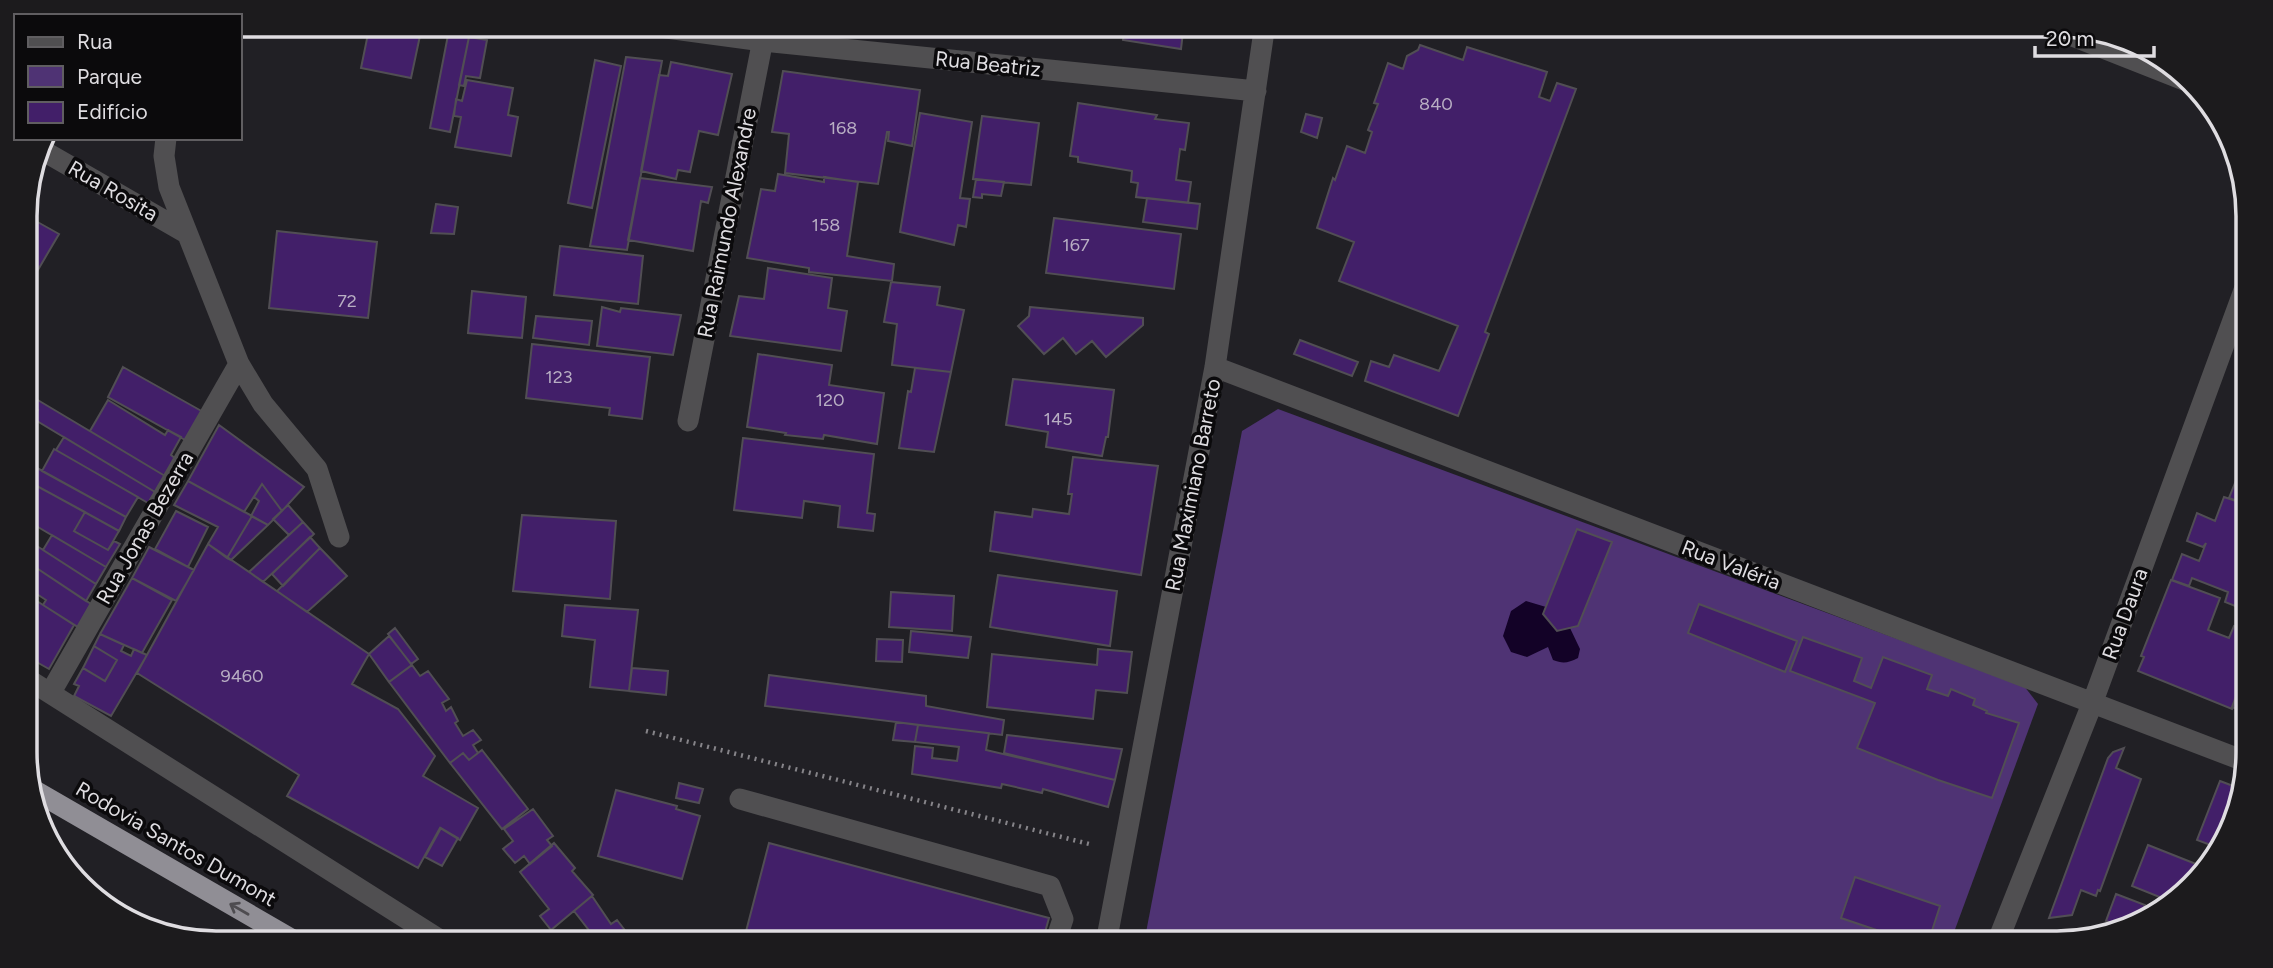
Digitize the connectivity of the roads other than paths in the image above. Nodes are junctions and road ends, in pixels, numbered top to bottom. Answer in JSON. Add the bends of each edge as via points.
{"nodes":[{"id":1,"x":764,"y":37,"type":"edge"},
{"id":2,"x":799,"y":37,"type":"edge"},
{"id":3,"x":1263,"y":37,"type":"edge"},
{"id":4,"x":2078,"y":38,"type":"edge"},
{"id":5,"x":2161,"y":71,"type":"edge"},
{"id":6,"x":1256,"y":91,"type":"junction"},
{"id":7,"x":166,"y":140,"type":"edge"},
{"id":8,"x":48,"y":154,"type":"edge"},
{"id":9,"x":186,"y":233,"type":"junction"},
{"id":10,"x":2236,"y":312,"type":"edge"},
{"id":11,"x":239,"y":364,"type":"junction"},
{"id":12,"x":1215,"y":367,"type":"junction"},
{"id":13,"x":688,"y":421,"type":"dead end"},
{"id":14,"x":339,"y":537,"type":"dead end"},
{"id":15,"x":37,"y":684,"type":"edge"},
{"id":16,"x":51,"y":692,"type":"junction"},
{"id":17,"x":2092,"y":704,"type":"junction"},
{"id":18,"x":2236,"y":758,"type":"edge"},
{"id":19,"x":42,"y":795,"type":"edge"},
{"id":20,"x":740,"y":799,"type":"dead end"},
{"id":21,"x":277,"y":931,"type":"edge"},
{"id":22,"x":426,"y":931,"type":"edge"},
{"id":23,"x":1059,"y":931,"type":"edge"},
{"id":24,"x":1108,"y":931,"type":"edge"},
{"id":25,"x":2002,"y":931,"type":"edge"}],
"edges":[{"from":1,"to":13,"type":"street","name":"Rua Raimundo Alexandre"},
{"from":2,"to":6,"type":"street","name":"Rua Beatriz"},
{"from":3,"to":6,"type":"street","name":"Rua Maximiano Barreto"},
{"from":4,"to":5,"type":"street"},
{"from":6,"to":12,"type":"street","name":"Rua Maximiano Barreto"},
{"from":7,"to":9,"type":"street","via":[[169,187]]},
{"from":8,"to":9,"type":"street","name":"Rua Rosita"},
{"from":9,"to":11,"type":"street"},
{"from":10,"to":17,"type":"street","name":"Rua Daura"},
{"from":11,"to":14,"type":"street","via":[[263,404],[317,469]]},
{"from":11,"to":16,"type":"street","name":"Rua Jonas Bezerra"},
{"from":12,"to":17,"type":"street","name":"Rua Valéria"},
{"from":12,"to":24,"type":"street","name":"Rua Maximiano Barreto"},
{"from":15,"to":16,"type":"street"},
{"from":16,"to":22,"type":"street"},
{"from":17,"to":18,"type":"street","name":"Rua Valéria"},
{"from":17,"to":25,"type":"street","name":"Rua Daura"},
{"from":21,"to":19,"type":"highway","name":"Rodovia Santos Dumont","one_way":true},
{"from":20,"to":23,"type":"street","via":[[1050,886],[1063,919]]}]}
